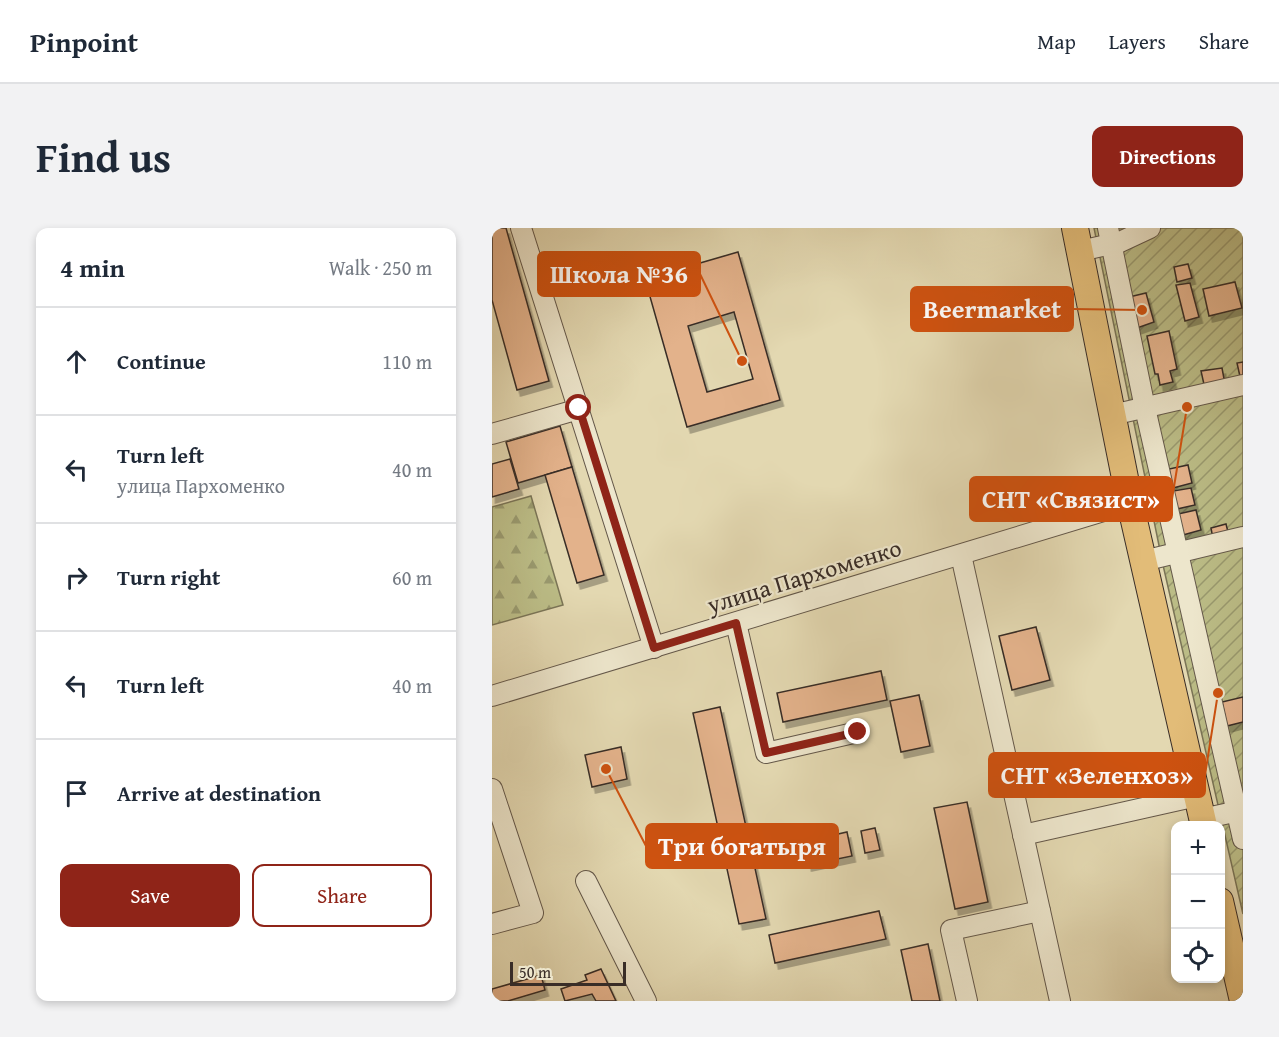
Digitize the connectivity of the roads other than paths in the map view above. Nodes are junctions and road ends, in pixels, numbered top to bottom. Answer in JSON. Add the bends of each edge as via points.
{"nodes":[{"id":1,"x":521,"y":228,"type":"edge"},
{"id":2,"x":1150,"y":228,"type":"edge"},
{"id":3,"x":1109,"y":236,"type":"edge"},
{"id":4,"x":1077,"y":239,"type":"edge"},
{"id":5,"x":1243,"y":385,"type":"edge"},
{"id":6,"x":579,"y":408,"type":"junction"},
{"id":7,"x":1145,"y":408,"type":"junction"},
{"id":8,"x":1112,"y":415,"type":"junction"},
{"id":9,"x":494,"y":427,"type":"edge"},
{"id":10,"x":1130,"y":503,"type":"junction"},
{"id":11,"x":1243,"y":537,"type":"edge"},
{"id":12,"x":1178,"y":552,"type":"junction"},
{"id":13,"x":961,"y":555,"type":"junction"},
{"id":14,"x":1143,"y":561,"type":"junction"},
{"id":15,"x":736,"y":623,"type":"junction"},
{"id":16,"x":654,"y":648,"type":"junction"},
{"id":17,"x":492,"y":696,"type":"edge"},
{"id":18,"x":858,"y":732,"type":"dead end"},
{"id":19,"x":492,"y":789,"type":"edge"},
{"id":20,"x":1240,"y":810,"type":"edge"},
{"id":21,"x":1201,"y":814,"type":"edge"},
{"id":22,"x":1023,"y":835,"type":"junction"},
{"id":23,"x":1243,"y":839,"type":"edge"},
{"id":24,"x":586,"y":881,"type":"dead end"},
{"id":25,"x":1040,"y":911,"type":"junction"},
{"id":26,"x":1225,"y":919,"type":"edge"},
{"id":27,"x":492,"y":924,"type":"edge"},
{"id":28,"x":646,"y":1001,"type":"edge"},
{"id":29,"x":967,"y":1001,"type":"edge"},
{"id":30,"x":1060,"y":1001,"type":"edge"},
{"id":31,"x":1243,"y":1001,"type":"edge"}],
"edges":[{"from":1,"to":6,"type":"street"},
{"from":2,"to":3,"type":"street","via":[[1120,242]]},
{"from":3,"to":4,"type":"street"},
{"from":3,"to":7,"type":"street"},
{"from":4,"to":8,"type":"main road"},
{"from":5,"to":7,"type":"street"},
{"from":6,"to":9,"type":"street"},
{"from":6,"to":16,"type":"street"},
{"from":7,"to":8,"type":"street"},
{"from":7,"to":12,"type":"street"},
{"from":8,"to":10,"type":"main road"},
{"from":10,"to":13,"type":"street","name":"улица Пархоменко"},
{"from":10,"to":14,"type":"main road"},
{"from":11,"to":12,"type":"street"},
{"from":12,"to":14,"type":"street"},
{"from":12,"to":20,"type":"street"},
{"from":13,"to":15,"type":"street","name":"улица Пархоменко"},
{"from":13,"to":22,"type":"street"},
{"from":14,"to":21,"type":"main road"},
{"from":15,"to":16,"type":"street","name":"улица Пархоменко"},
{"from":15,"to":18,"type":"street","via":[[766,753]]},
{"from":16,"to":17,"type":"street","name":"улица Пархоменко"},
{"from":19,"to":27,"type":"street","via":[[533,913]]},
{"from":20,"to":21,"type":"street"},
{"from":20,"to":23,"type":"street"},
{"from":21,"to":22,"type":"street"},
{"from":22,"to":25,"type":"street"},
{"from":24,"to":28,"type":"street"},
{"from":25,"to":29,"type":"street","via":[[951,930]]},
{"from":25,"to":30,"type":"street"},
{"from":26,"to":31,"type":"main road"}]}
